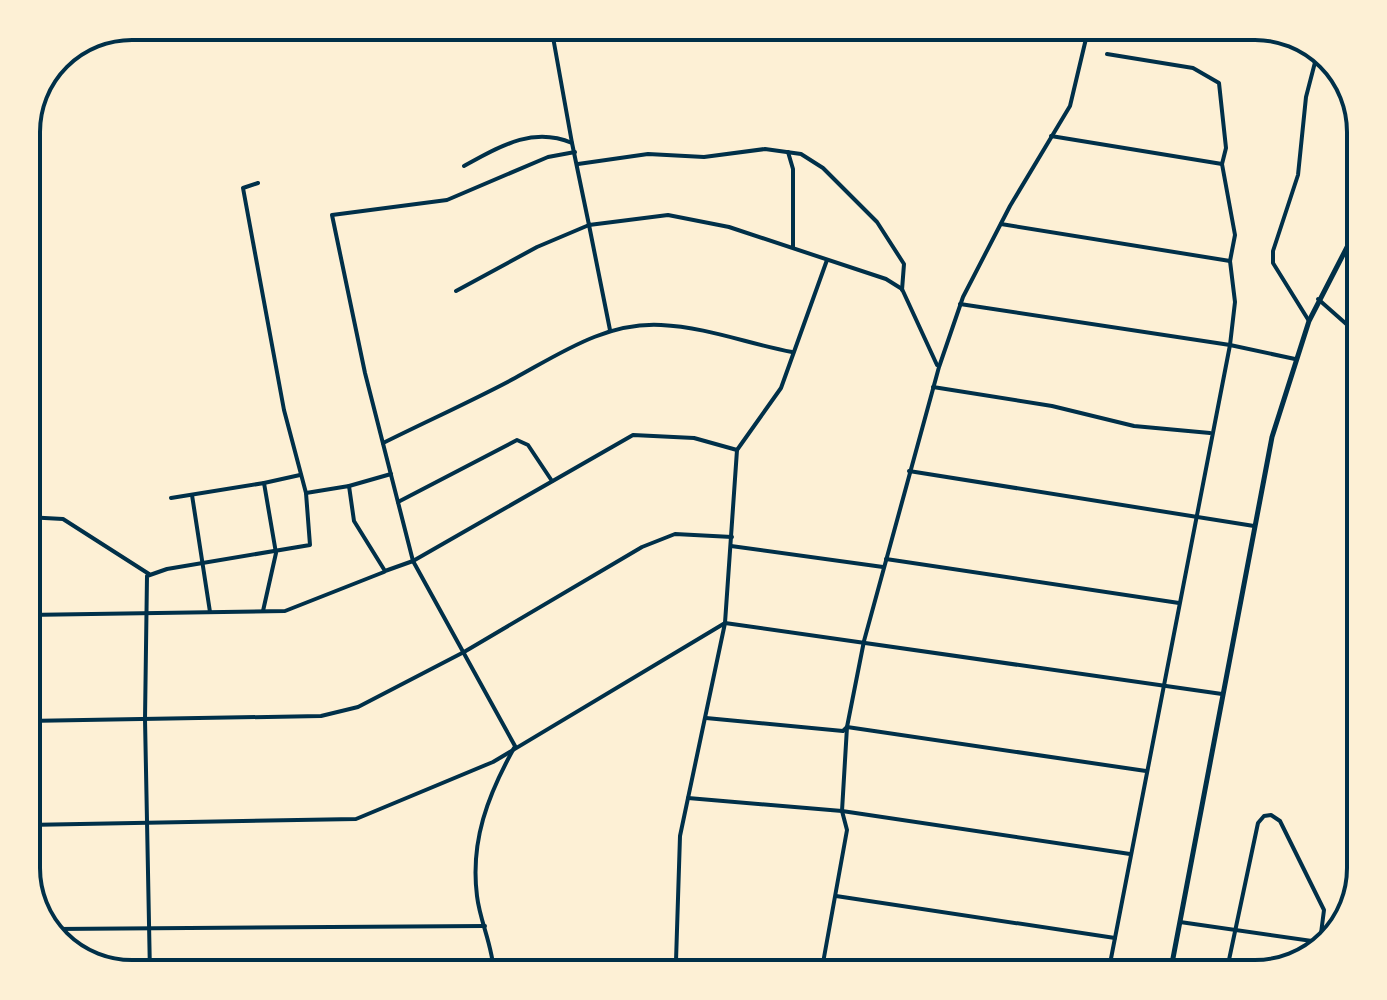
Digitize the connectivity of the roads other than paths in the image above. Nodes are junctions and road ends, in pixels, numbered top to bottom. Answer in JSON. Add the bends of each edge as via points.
{"nodes":[{"id":1,"x":554,"y":40,"type":"edge"},
{"id":2,"x":1086,"y":40,"type":"edge"},
{"id":3,"x":1107,"y":54,"type":"dead end"},
{"id":4,"x":1315,"y":63,"type":"edge"},
{"id":5,"x":1051,"y":136,"type":"junction"},
{"id":6,"x":572,"y":143,"type":"junction"},
{"id":7,"x":575,"y":152,"type":"junction"},
{"id":8,"x":788,"y":152,"type":"junction"},
{"id":9,"x":578,"y":164,"type":"junction"},
{"id":10,"x":1222,"y":164,"type":"junction"},
{"id":11,"x":464,"y":166,"type":"dead end"},
{"id":12,"x":258,"y":183,"type":"dead end"},
{"id":13,"x":1001,"y":224,"type":"junction"},
{"id":14,"x":589,"y":225,"type":"junction"},
{"id":15,"x":1347,"y":246,"type":"edge"},
{"id":16,"x":793,"y":247,"type":"junction"},
{"id":17,"x":827,"y":260,"type":"junction"},
{"id":18,"x":1230,"y":261,"type":"junction"},
{"id":19,"x":902,"y":290,"type":"junction"},
{"id":20,"x":456,"y":291,"type":"dead end"},
{"id":21,"x":1318,"y":299,"type":"junction"},
{"id":22,"x":960,"y":304,"type":"junction"},
{"id":23,"x":1309,"y":321,"type":"junction"},
{"id":24,"x":1347,"y":325,"type":"edge"},
{"id":25,"x":610,"y":330,"type":"junction"},
{"id":26,"x":1230,"y":345,"type":"junction"},
{"id":27,"x":792,"y":352,"type":"junction"},
{"id":28,"x":1295,"y":359,"type":"junction"},
{"id":29,"x":939,"y":367,"type":"junction"},
{"id":30,"x":933,"y":387,"type":"junction"},
{"id":31,"x":1210,"y":433,"type":"junction"},
{"id":32,"x":383,"y":443,"type":"junction"},
{"id":33,"x":737,"y":450,"type":"junction"},
{"id":34,"x":909,"y":471,"type":"junction"},
{"id":35,"x":391,"y":474,"type":"junction"},
{"id":36,"x":301,"y":475,"type":"junction"},
{"id":37,"x":552,"y":481,"type":"junction"},
{"id":38,"x":264,"y":483,"type":"junction"},
{"id":39,"x":349,"y":486,"type":"junction"},
{"id":40,"x":306,"y":493,"type":"junction"},
{"id":41,"x":192,"y":495,"type":"junction"},
{"id":42,"x":171,"y":498,"type":"dead end"},
{"id":43,"x":398,"y":502,"type":"junction"},
{"id":44,"x":1197,"y":517,"type":"junction"},
{"id":45,"x":40,"y":518,"type":"edge"},
{"id":46,"x":1254,"y":526,"type":"junction"},
{"id":47,"x":732,"y":537,"type":"junction"},
{"id":48,"x":731,"y":546,"type":"junction"},
{"id":49,"x":276,"y":553,"type":"junction"},
{"id":50,"x":886,"y":559,"type":"junction"},
{"id":51,"x":413,"y":561,"type":"junction"},
{"id":52,"x":205,"y":563,"type":"junction"},
{"id":53,"x":884,"y":567,"type":"junction"},
{"id":54,"x":385,"y":571,"type":"junction"},
{"id":55,"x":149,"y":574,"type":"junction"},
{"id":56,"x":1179,"y":603,"type":"junction"},
{"id":57,"x":263,"y":611,"type":"junction"},
{"id":58,"x":210,"y":612,"type":"junction"},
{"id":59,"x":40,"y":615,"type":"edge"},
{"id":60,"x":147,"y":615,"type":"junction"},
{"id":61,"x":725,"y":623,"type":"junction"},
{"id":62,"x":864,"y":641,"type":"junction"},
{"id":63,"x":464,"y":652,"type":"junction"},
{"id":64,"x":1164,"y":684,"type":"junction"},
{"id":65,"x":1222,"y":694,"type":"junction"},
{"id":66,"x":706,"y":718,"type":"junction"},
{"id":67,"x":145,"y":719,"type":"junction"},
{"id":68,"x":40,"y":721,"type":"edge"},
{"id":69,"x":847,"y":727,"type":"junction"},
{"id":70,"x":515,"y":746,"type":"junction"},
{"id":71,"x":1147,"y":771,"type":"junction"},
{"id":72,"x":688,"y":798,"type":"junction"},
{"id":73,"x":842,"y":811,"type":"junction"},
{"id":74,"x":146,"y":824,"type":"junction"},
{"id":75,"x":40,"y":825,"type":"edge"},
{"id":76,"x":1131,"y":854,"type":"junction"},
{"id":77,"x":836,"y":896,"type":"junction"},
{"id":78,"x":1180,"y":922,"type":"junction"},
{"id":79,"x":485,"y":926,"type":"junction"},
{"id":80,"x":150,"y":928,"type":"junction"},
{"id":81,"x":63,"y":929,"type":"edge"},
{"id":82,"x":1323,"y":930,"type":"edge"},
{"id":83,"x":1235,"y":931,"type":"junction"},
{"id":84,"x":1115,"y":938,"type":"junction"},
{"id":85,"x":1308,"y":943,"type":"edge"},
{"id":86,"x":150,"y":960,"type":"edge"},
{"id":87,"x":493,"y":960,"type":"edge"},
{"id":88,"x":676,"y":960,"type":"edge"},
{"id":89,"x":824,"y":960,"type":"edge"},
{"id":90,"x":1111,"y":960,"type":"edge"},
{"id":91,"x":1173,"y":960,"type":"edge"},
{"id":92,"x":1229,"y":960,"type":"edge"}],
"edges":[{"from":1,"to":6,"type":"street"},
{"from":2,"to":5,"type":"street","via":[[1075,94]]},
{"from":3,"to":10,"type":"street","via":[[1193,68],[1219,83],[1226,148]]},
{"from":4,"to":23,"type":"street","via":[[1298,175],[1273,251],[1273,263]]},
{"from":5,"to":10,"type":"street"},
{"from":5,"to":13,"type":"street"},
{"from":6,"to":7,"type":"street"},
{"from":6,"to":11,"type":"street","via":[[536,135],[518,138]]},
{"from":7,"to":9,"type":"street"},
{"from":7,"to":32,"type":"street","via":[[548,157],[447,200],[332,215]]},
{"from":8,"to":9,"type":"street","via":[[648,154]]},
{"from":8,"to":16,"type":"street","via":[[793,169]]},
{"from":8,"to":19,"type":"street","via":[[823,168],[877,222],[904,264]]},
{"from":9,"to":14,"type":"street"},
{"from":10,"to":18,"type":"street","via":[[1235,235]]},
{"from":12,"to":36,"type":"street","via":[[243,188]]},
{"from":13,"to":18,"type":"street"},
{"from":13,"to":22,"type":"street"},
{"from":14,"to":16,"type":"street","via":[[668,215]]},
{"from":14,"to":20,"type":"street"},
{"from":14,"to":25,"type":"street"},
{"from":15,"to":21,"type":"street"},
{"from":16,"to":17,"type":"street"},
{"from":17,"to":19,"type":"street","via":[[886,279]]},
{"from":17,"to":27,"type":"street"},
{"from":18,"to":26,"type":"street","via":[[1235,302]]},
{"from":19,"to":29,"type":"street"},
{"from":21,"to":23,"type":"street"},
{"from":21,"to":24,"type":"street"},
{"from":22,"to":26,"type":"street"},
{"from":22,"to":29,"type":"street"},
{"from":23,"to":28,"type":"street"},
{"from":25,"to":27,"type":"street","via":[[659,324],[687,327]]},
{"from":25,"to":32,"type":"street"},
{"from":26,"to":28,"type":"street"},
{"from":26,"to":31,"type":"street"},
{"from":27,"to":33,"type":"street","via":[[781,388]]},
{"from":28,"to":46,"type":"street"},
{"from":29,"to":30,"type":"street"},
{"from":30,"to":31,"type":"street","via":[[1052,406],[1134,426]]},
{"from":30,"to":34,"type":"street"},
{"from":31,"to":44,"type":"street"},
{"from":32,"to":35,"type":"street"},
{"from":33,"to":37,"type":"street","via":[[694,438],[642,433]]},
{"from":33,"to":47,"type":"street"},
{"from":34,"to":44,"type":"street"},
{"from":34,"to":50,"type":"street"},
{"from":35,"to":39,"type":"street"},
{"from":35,"to":43,"type":"street"},
{"from":36,"to":38,"type":"street"},
{"from":36,"to":40,"type":"street"},
{"from":37,"to":43,"type":"street","via":[[528,445],[517,440]]},
{"from":37,"to":51,"type":"street"},
{"from":38,"to":41,"type":"street"},
{"from":38,"to":49,"type":"street"},
{"from":39,"to":40,"type":"street"},
{"from":39,"to":54,"type":"street","via":[[354,521]]},
{"from":40,"to":49,"type":"street","via":[[312,542]]},
{"from":41,"to":42,"type":"street"},
{"from":41,"to":52,"type":"street"},
{"from":43,"to":51,"type":"street"},
{"from":44,"to":46,"type":"street"},
{"from":44,"to":56,"type":"street"},
{"from":45,"to":55,"type":"street","via":[[63,519]]},
{"from":46,"to":65,"type":"street"},
{"from":47,"to":48,"type":"street"},
{"from":47,"to":63,"type":"street","via":[[675,534],[642,547]]},
{"from":48,"to":53,"type":"street"},
{"from":48,"to":61,"type":"street"},
{"from":49,"to":52,"type":"street"},
{"from":49,"to":57,"type":"street"},
{"from":50,"to":53,"type":"street"},
{"from":50,"to":56,"type":"street"},
{"from":51,"to":54,"type":"street"},
{"from":51,"to":63,"type":"street"},
{"from":52,"to":55,"type":"street"},
{"from":52,"to":58,"type":"street"},
{"from":53,"to":62,"type":"street"},
{"from":54,"to":57,"type":"street","via":[[285,611]]},
{"from":55,"to":60,"type":"street"},
{"from":56,"to":64,"type":"street"},
{"from":57,"to":58,"type":"street"},
{"from":58,"to":60,"type":"street"},
{"from":59,"to":60,"type":"street"},
{"from":60,"to":67,"type":"street"},
{"from":61,"to":62,"type":"street"},
{"from":61,"to":66,"type":"street"},
{"from":61,"to":70,"type":"street"},
{"from":62,"to":64,"type":"street"},
{"from":62,"to":69,"type":"street"},
{"from":63,"to":67,"type":"street","via":[[358,707],[321,716]]},
{"from":63,"to":70,"type":"street"},
{"from":64,"to":65,"type":"street"},
{"from":64,"to":71,"type":"street"},
{"from":65,"to":78,"type":"street"},
{"from":66,"to":69,"type":"street","via":[[843,731]]},
{"from":66,"to":72,"type":"street"},
{"from":67,"to":68,"type":"street"},
{"from":67,"to":74,"type":"street"},
{"from":69,"to":71,"type":"street"},
{"from":69,"to":73,"type":"street"},
{"from":70,"to":74,"type":"street","via":[[493,762],[356,819]]},
{"from":70,"to":79,"type":"street","via":[[488,798],[477,836],[477,897]]},
{"from":71,"to":76,"type":"street"},
{"from":72,"to":73,"type":"street"},
{"from":72,"to":88,"type":"street","via":[[677,874]]},
{"from":73,"to":76,"type":"street"},
{"from":73,"to":77,"type":"street","via":[[847,830]]},
{"from":74,"to":75,"type":"street"},
{"from":74,"to":80,"type":"street"},
{"from":76,"to":84,"type":"street"},
{"from":77,"to":84,"type":"street"},
{"from":77,"to":89,"type":"street"},
{"from":78,"to":83,"type":"street"},
{"from":78,"to":91,"type":"street"},
{"from":79,"to":80,"type":"street"},
{"from":79,"to":87,"type":"street"},
{"from":80,"to":81,"type":"street"},
{"from":80,"to":86,"type":"street"},
{"from":82,"to":83,"type":"street","via":[[1324,910],[1300,854],[1271,815],[1258,823]]},
{"from":83,"to":85,"type":"street"},
{"from":83,"to":92,"type":"street"},
{"from":84,"to":90,"type":"street"}]}
